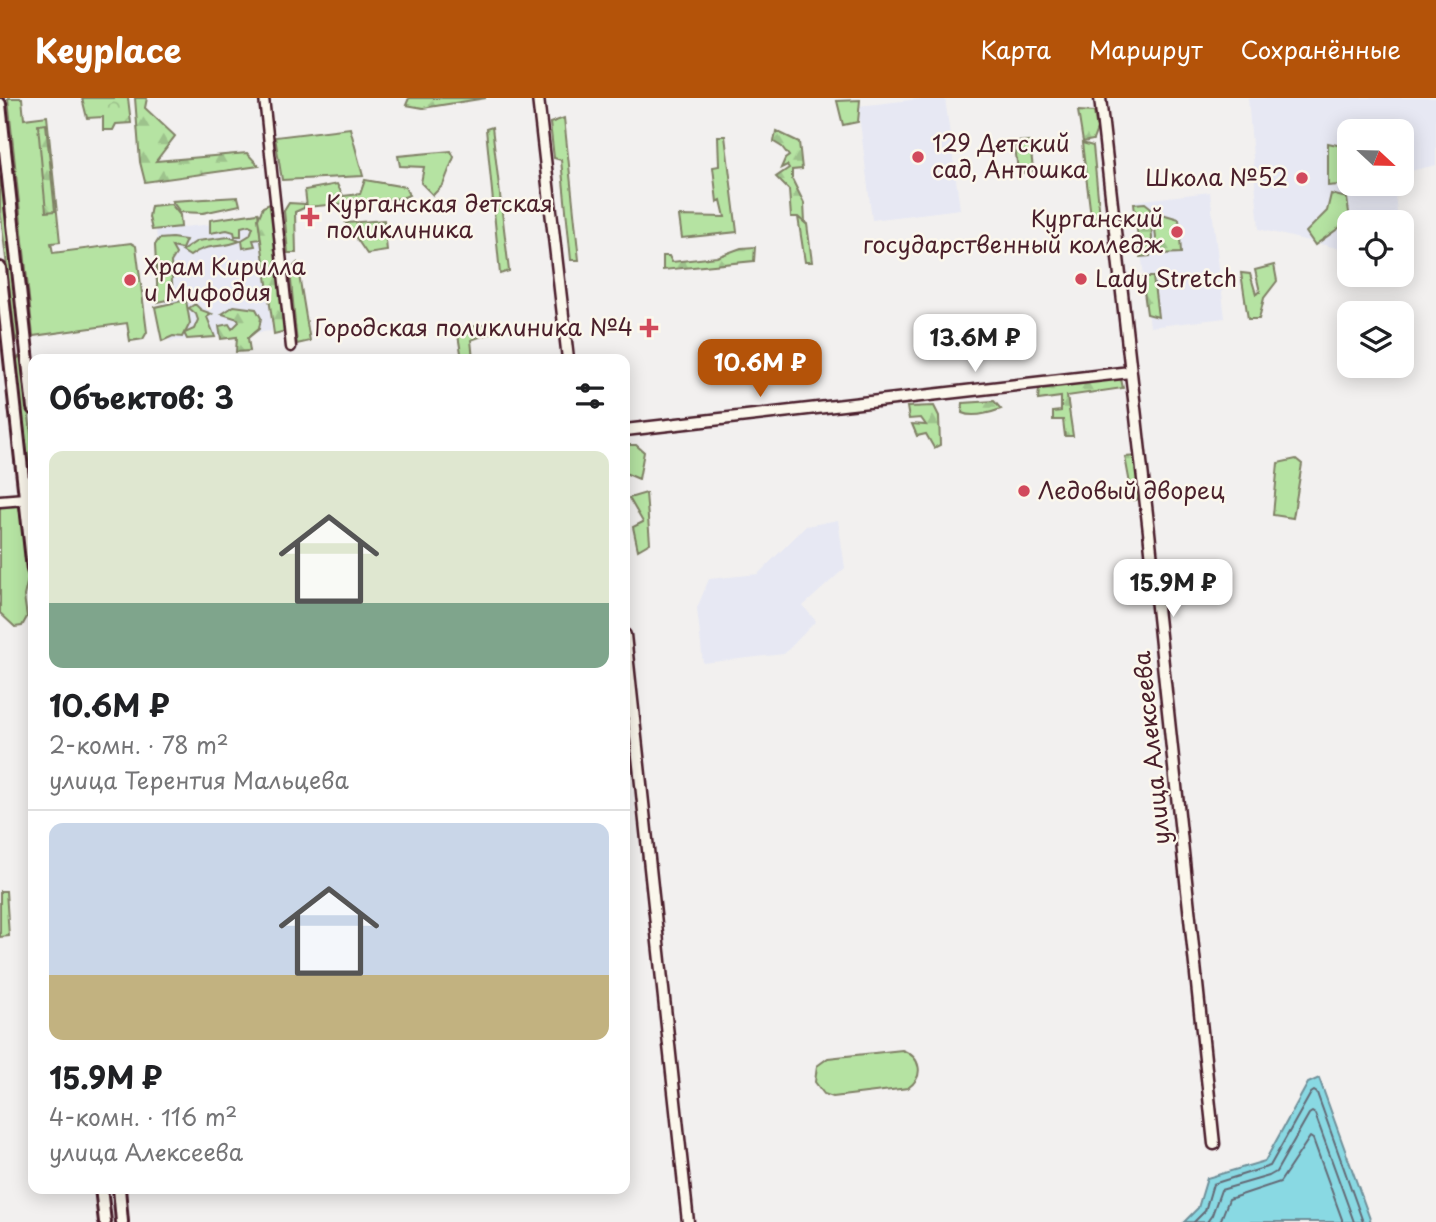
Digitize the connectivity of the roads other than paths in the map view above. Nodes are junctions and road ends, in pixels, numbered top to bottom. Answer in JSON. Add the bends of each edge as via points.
{"nodes":[{"id":1,"x":264,"y":98,"type":"edge"},
{"id":2,"x":538,"y":98,"type":"edge"},
{"id":3,"x":1100,"y":98,"type":"edge"},
{"id":4,"x":0,"y":104,"type":"edge"},
{"id":5,"x":4,"y":167,"type":"edge"},
{"id":6,"x":0,"y":268,"type":"edge"},
{"id":7,"x":291,"y":347,"type":"dead end"},
{"id":8,"x":27,"y":348,"type":"junction"},
{"id":9,"x":9,"y":350,"type":"junction"},
{"id":10,"x":567,"y":354,"type":"edge"},
{"id":11,"x":28,"y":358,"type":"edge"},
{"id":12,"x":1130,"y":372,"type":"junction"},
{"id":13,"x":630,"y":429,"type":"edge"},
{"id":14,"x":28,"y":491,"type":"edge"},
{"id":15,"x":28,"y":498,"type":"edge"},
{"id":16,"x":0,"y":501,"type":"edge"},
{"id":17,"x":630,"y":682,"type":"edge"},
{"id":18,"x":1214,"y":1144,"type":"dead end"},
{"id":19,"x":102,"y":1194,"type":"edge"},
{"id":20,"x":120,"y":1194,"type":"edge"},
{"id":21,"x":105,"y":1222,"type":"edge"},
{"id":22,"x":122,"y":1222,"type":"edge"},
{"id":23,"x":688,"y":1222,"type":"edge"}],
"edges":[{"from":1,"to":7,"type":"street"},
{"from":2,"to":10,"type":"street"},
{"from":3,"to":12,"type":"street","name":"улица Алексеева"},
{"from":4,"to":5,"type":"main road"},
{"from":5,"to":8,"type":"main road"},
{"from":6,"to":9,"type":"main road"},
{"from":8,"to":9,"type":"main road"},
{"from":8,"to":11,"type":"main road"},
{"from":9,"to":14,"type":"main road"},
{"from":12,"to":13,"type":"street"},
{"from":12,"to":18,"type":"street","name":"улица Алексеева"},
{"from":15,"to":16,"type":"street"},
{"from":17,"to":23,"type":"street"},
{"from":19,"to":21,"type":"main road"},
{"from":20,"to":22,"type":"main road"}]}
